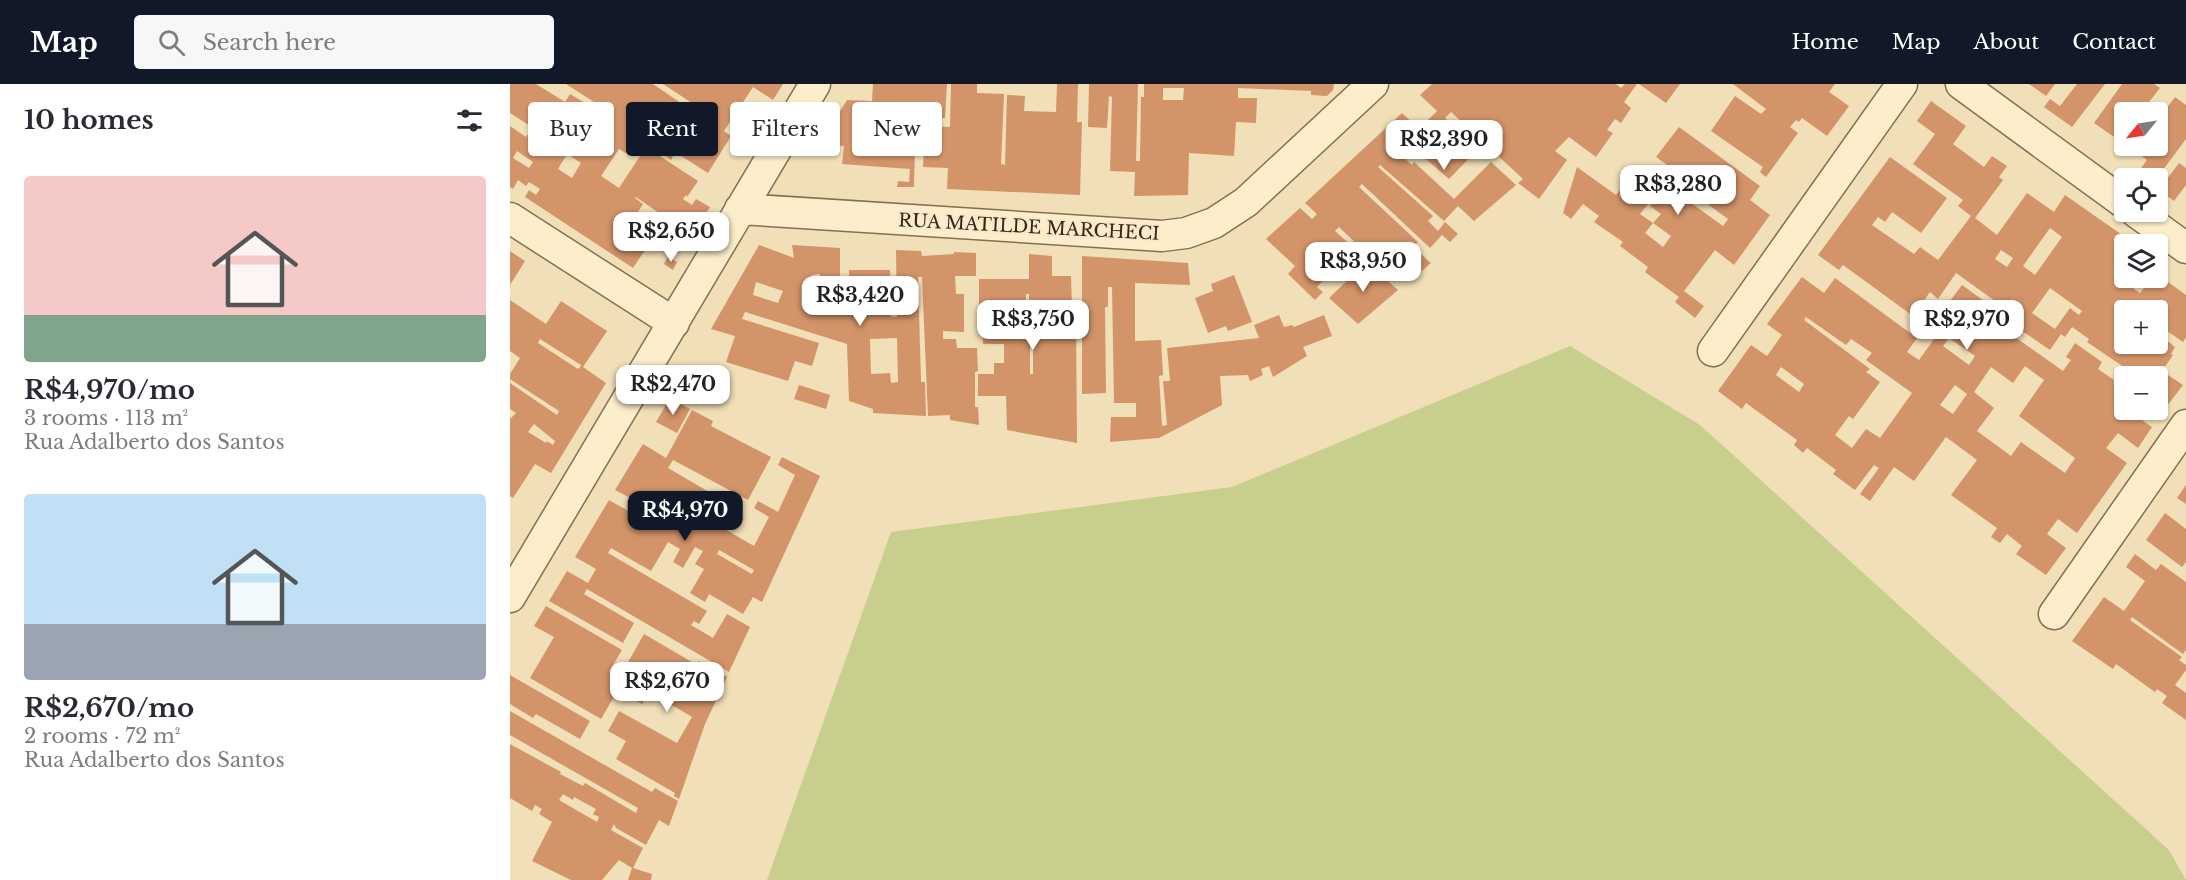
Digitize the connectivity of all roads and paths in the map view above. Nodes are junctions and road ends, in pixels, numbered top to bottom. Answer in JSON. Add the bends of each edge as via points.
{"nodes":[{"id":1,"x":815,"y":84,"type":"edge"},
{"id":2,"x":1373,"y":84,"type":"edge"},
{"id":3,"x":1902,"y":84,"type":"edge"},
{"id":4,"x":1961,"y":84,"type":"edge"},
{"id":5,"x":2114,"y":196,"type":"edge"},
{"id":6,"x":740,"y":209,"type":"junction"},
{"id":7,"x":510,"y":218,"type":"edge"},
{"id":8,"x":2150,"y":222,"type":"edge"},
{"id":9,"x":2186,"y":248,"type":"edge"},
{"id":10,"x":674,"y":323,"type":"junction"},
{"id":11,"x":1713,"y":351,"type":"dead end"},
{"id":12,"x":2186,"y":425,"type":"edge"},
{"id":13,"x":510,"y":597,"type":"edge"},
{"id":14,"x":2054,"y":614,"type":"dead end"}],
"edges":[{"from":1,"to":6,"type":"street"},
{"from":2,"to":6,"type":"street","name":"RUA MATILDE MARCHECI","via":[[1245,202],[1214,223],[1186,233],[1161,236]]},
{"from":3,"to":11,"type":"street"},
{"from":4,"to":5,"type":"street"},
{"from":6,"to":10,"type":"street"},
{"from":7,"to":10,"type":"street"},
{"from":8,"to":9,"type":"street"},
{"from":10,"to":13,"type":"street"},
{"from":12,"to":14,"type":"street"}]}
